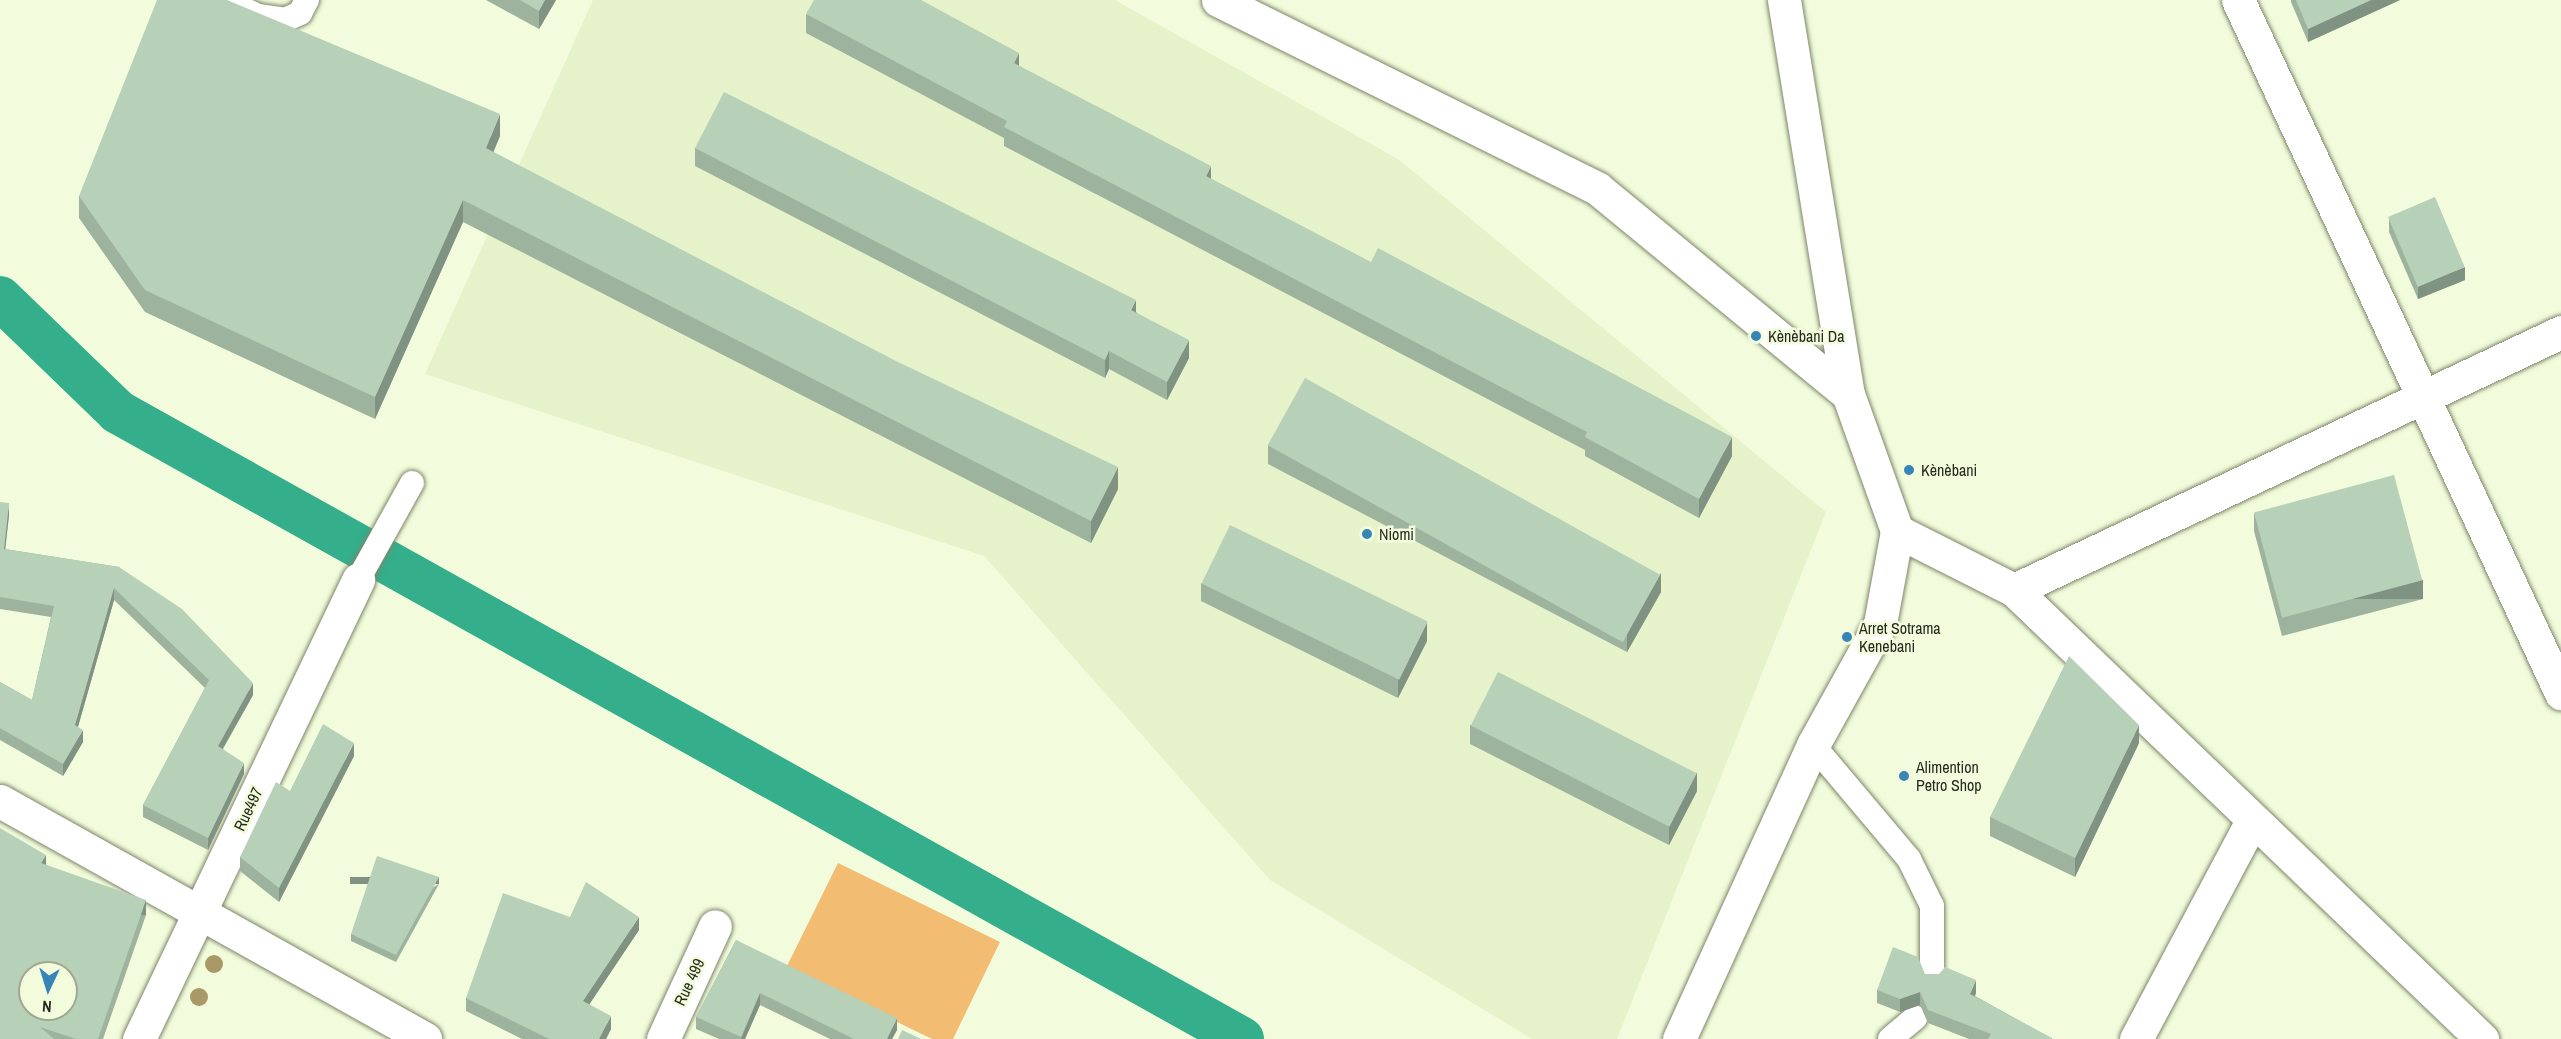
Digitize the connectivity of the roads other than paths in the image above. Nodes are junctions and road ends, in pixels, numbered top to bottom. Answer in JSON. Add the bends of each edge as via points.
{"nodes":[{"id":1,"x":224,"y":0,"type":"edge"},
{"id":2,"x":307,"y":0,"type":"edge"},
{"id":3,"x":1784,"y":0,"type":"edge"},
{"id":4,"x":2238,"y":0,"type":"edge"},
{"id":5,"x":1228,"y":6,"type":"edge"},
{"id":6,"x":2561,"y":332,"type":"edge"},
{"id":7,"x":1848,"y":394,"type":"junction"},
{"id":8,"x":2422,"y":394,"type":"junction"},
{"id":9,"x":412,"y":483,"type":"dead end"},
{"id":10,"x":1897,"y":531,"type":"junction"},
{"id":11,"x":358,"y":580,"type":"joint"},
{"id":12,"x":2014,"y":590,"type":"junction"},
{"id":13,"x":2561,"y":693,"type":"edge"},
{"id":14,"x":1813,"y":745,"type":"junction"},
{"id":15,"x":0,"y":801,"type":"edge"},
{"id":16,"x":2252,"y":821,"type":"junction"},
{"id":17,"x":199,"y":913,"type":"junction"},
{"id":18,"x":715,"y":926,"type":"dead end"},
{"id":19,"x":1932,"y":975,"type":"edge"},
{"id":20,"x":1915,"y":1018,"type":"dead end"},
{"id":21,"x":139,"y":1039,"type":"edge"},
{"id":22,"x":425,"y":1039,"type":"edge"},
{"id":23,"x":663,"y":1039,"type":"edge"},
{"id":24,"x":1679,"y":1039,"type":"edge"},
{"id":25,"x":1890,"y":1039,"type":"edge"},
{"id":26,"x":2136,"y":1039,"type":"edge"},
{"id":27,"x":2482,"y":1039,"type":"edge"}],
"edges":[{"from":1,"to":2,"type":"lane","via":[[258,16],[285,20],[300,12]]},
{"from":3,"to":7,"type":"street"},
{"from":4,"to":8,"type":"street"},
{"from":5,"to":7,"type":"street","via":[[1598,189]]},
{"from":6,"to":8,"type":"street"},
{"from":7,"to":10,"type":"street"},
{"from":8,"to":12,"type":"street"},
{"from":8,"to":13,"type":"street"},
{"from":9,"to":11,"type":"lane"},
{"from":10,"to":12,"type":"street"},
{"from":10,"to":14,"type":"street","via":[[1880,624]]},
{"from":11,"to":17,"type":"street","name":"Rue497"},
{"from":12,"to":16,"type":"street"},
{"from":14,"to":19,"type":"lane","via":[[1909,859],[1932,906]]},
{"from":14,"to":24,"type":"street"},
{"from":15,"to":17,"type":"street"},
{"from":16,"to":26,"type":"street"},
{"from":16,"to":27,"type":"street"},
{"from":17,"to":21,"type":"street","name":"Rue497"},
{"from":17,"to":22,"type":"street"},
{"from":18,"to":23,"type":"street","name":"Rue 499"},
{"from":20,"to":25,"type":"lane"}]}
